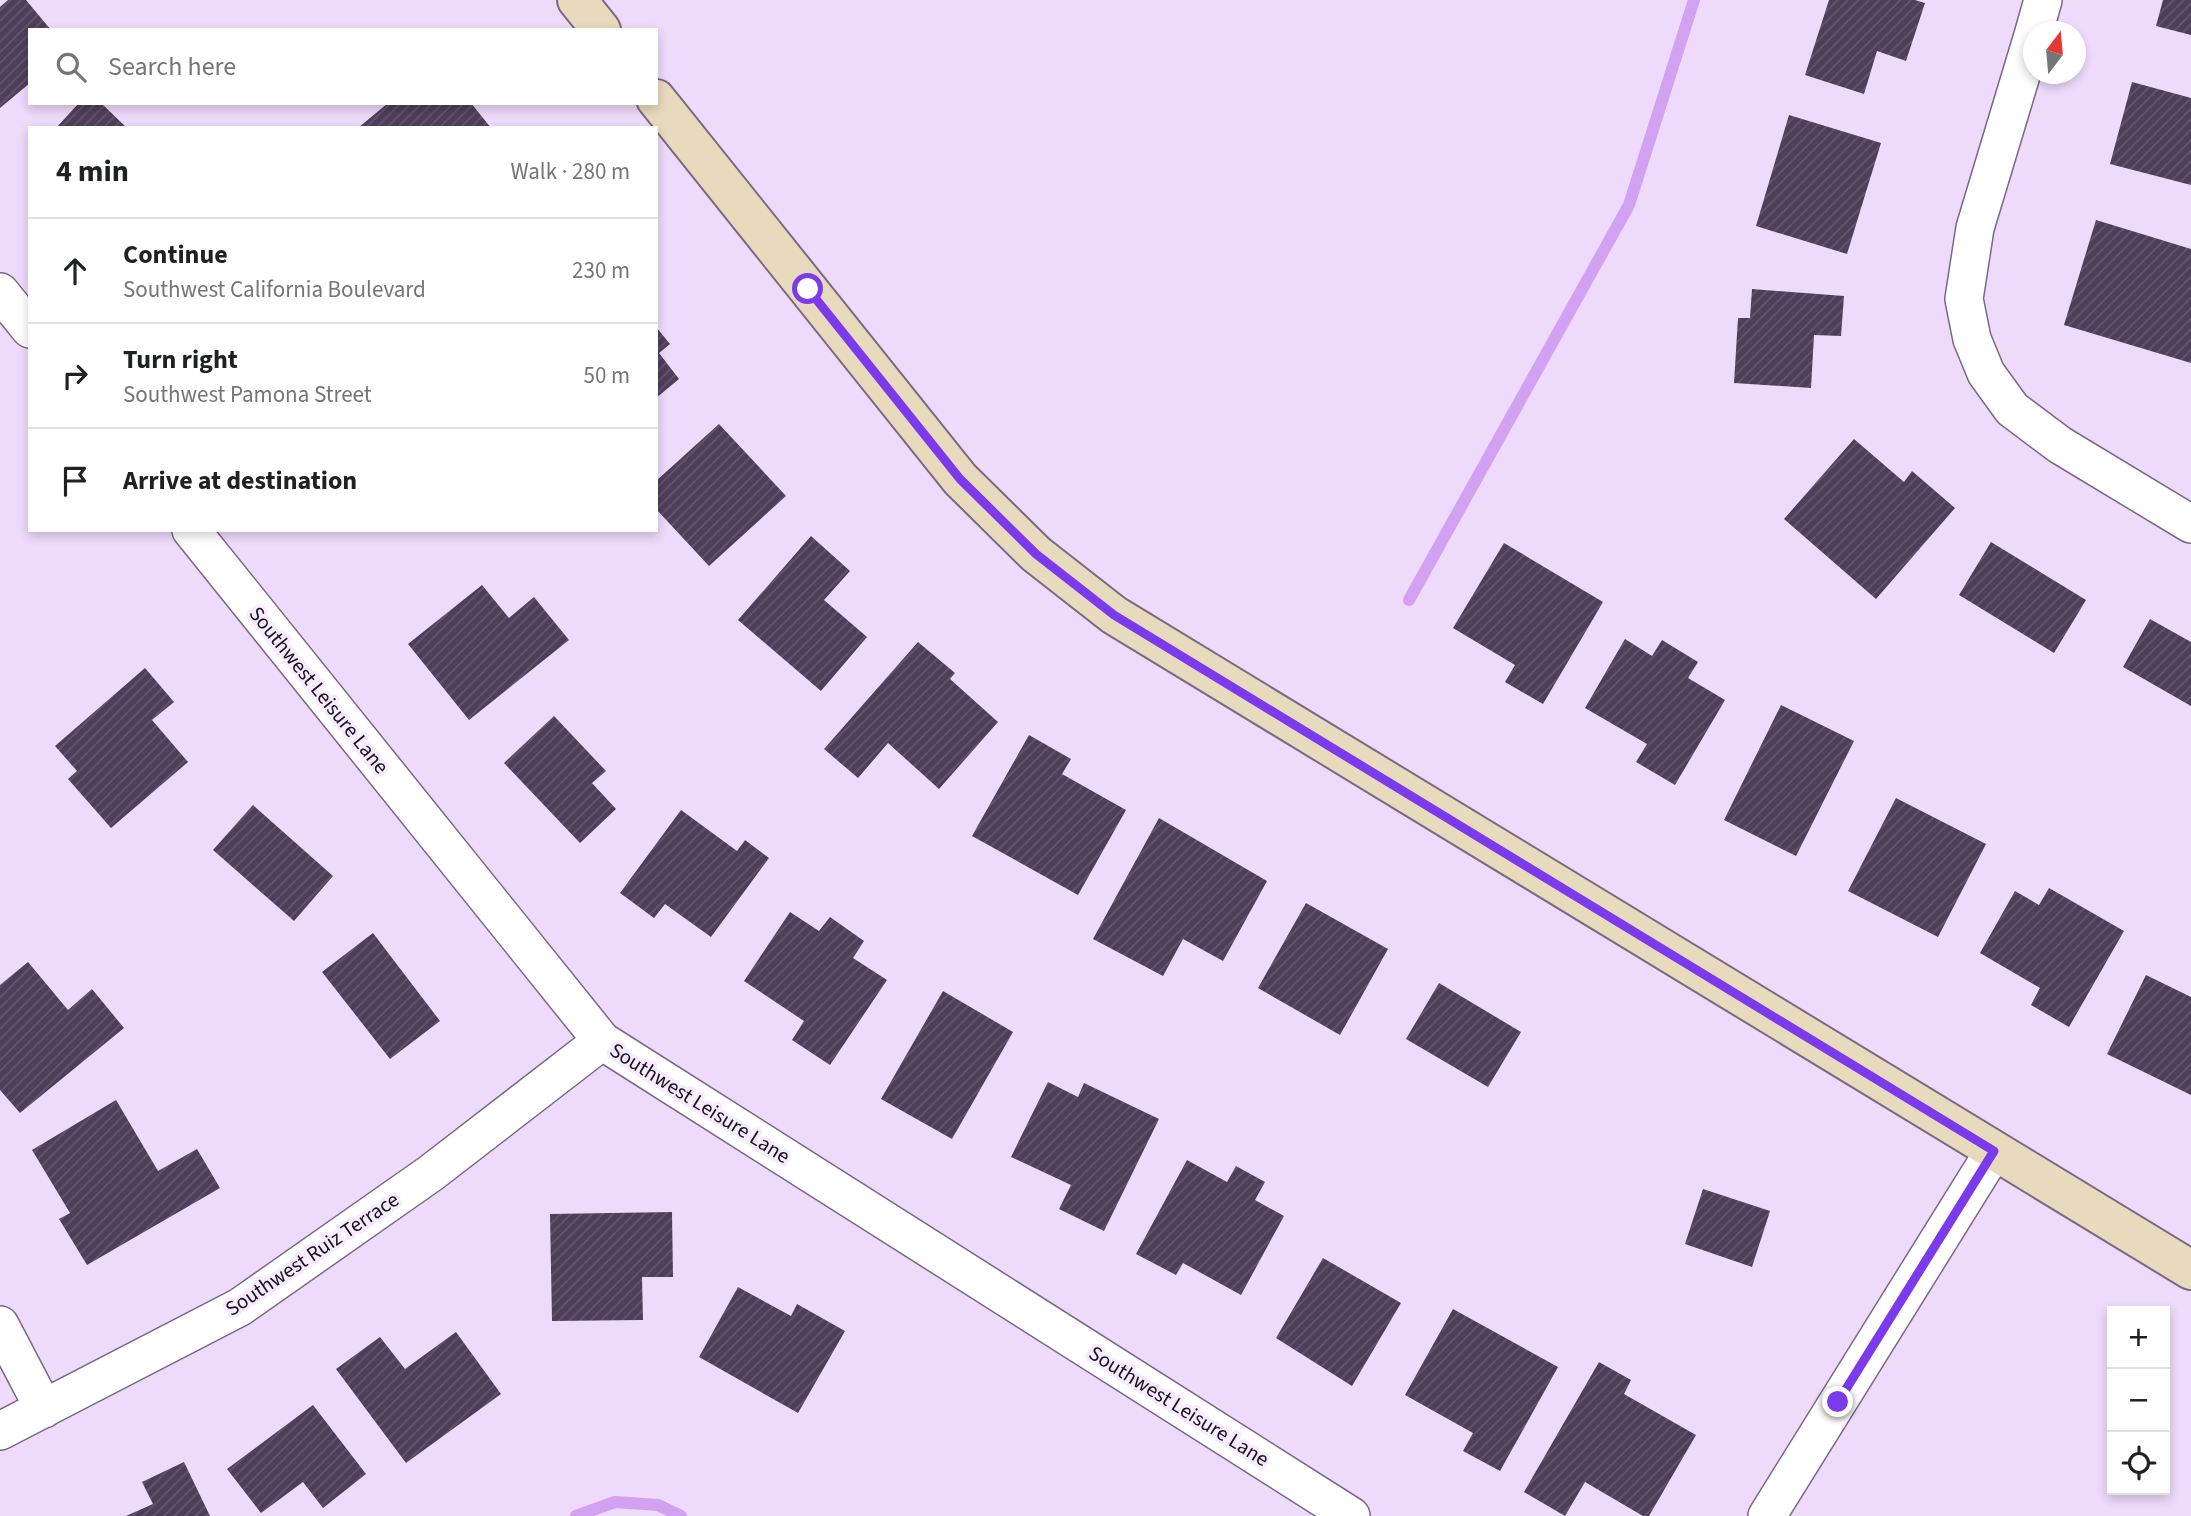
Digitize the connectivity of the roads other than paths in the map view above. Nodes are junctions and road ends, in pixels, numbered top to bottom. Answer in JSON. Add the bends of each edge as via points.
{"nodes":[{"id":1,"x":577,"y":0,"type":"edge"},
{"id":2,"x":2043,"y":0,"type":"edge"},
{"id":3,"x":2037,"y":21,"type":"edge"},
{"id":4,"x":599,"y":28,"type":"edge"},
{"id":5,"x":2023,"y":69,"type":"edge"},
{"id":6,"x":658,"y":102,"type":"edge"},
{"id":7,"x":0,"y":292,"type":"edge"},
{"id":8,"x":28,"y":327,"type":"edge"},
{"id":9,"x":2191,"y":524,"type":"edge"},
{"id":10,"x":193,"y":532,"type":"edge"},
{"id":11,"x":602,"y":1041,"type":"junction"},
{"id":12,"x":1994,"y":1151,"type":"junction"},
{"id":13,"x":2191,"y":1270,"type":"edge"},
{"id":14,"x":0,"y":1325,"type":"edge"},
{"id":15,"x":44,"y":1409,"type":"junction"},
{"id":16,"x":0,"y":1430,"type":"edge"},
{"id":17,"x":1351,"y":1516,"type":"edge"},
{"id":18,"x":1768,"y":1516,"type":"edge"}],
"edges":[{"from":1,"to":4,"type":"street"},
{"from":2,"to":3,"type":"street"},
{"from":5,"to":9,"type":"street","via":[[1975,228],[1964,299],[1972,339],[1986,373],[2012,409],[2060,445]]},
{"from":6,"to":12,"type":"street","via":[[960,479],[1036,554],[1114,615]]},
{"from":7,"to":8,"type":"street"},
{"from":10,"to":11,"type":"street","name":"Southwest Leisure Lane"},
{"from":11,"to":15,"type":"street","name":"Southwest Ruiz Terrace","via":[[431,1173],[240,1307]]},
{"from":11,"to":17,"type":"street","name":"Southwest Leisure Lane"},
{"from":12,"to":13,"type":"street"},
{"from":12,"to":18,"type":"street"},
{"from":14,"to":15,"type":"street"},
{"from":15,"to":16,"type":"street","name":"Southwest Ruiz Terrace"}]}
